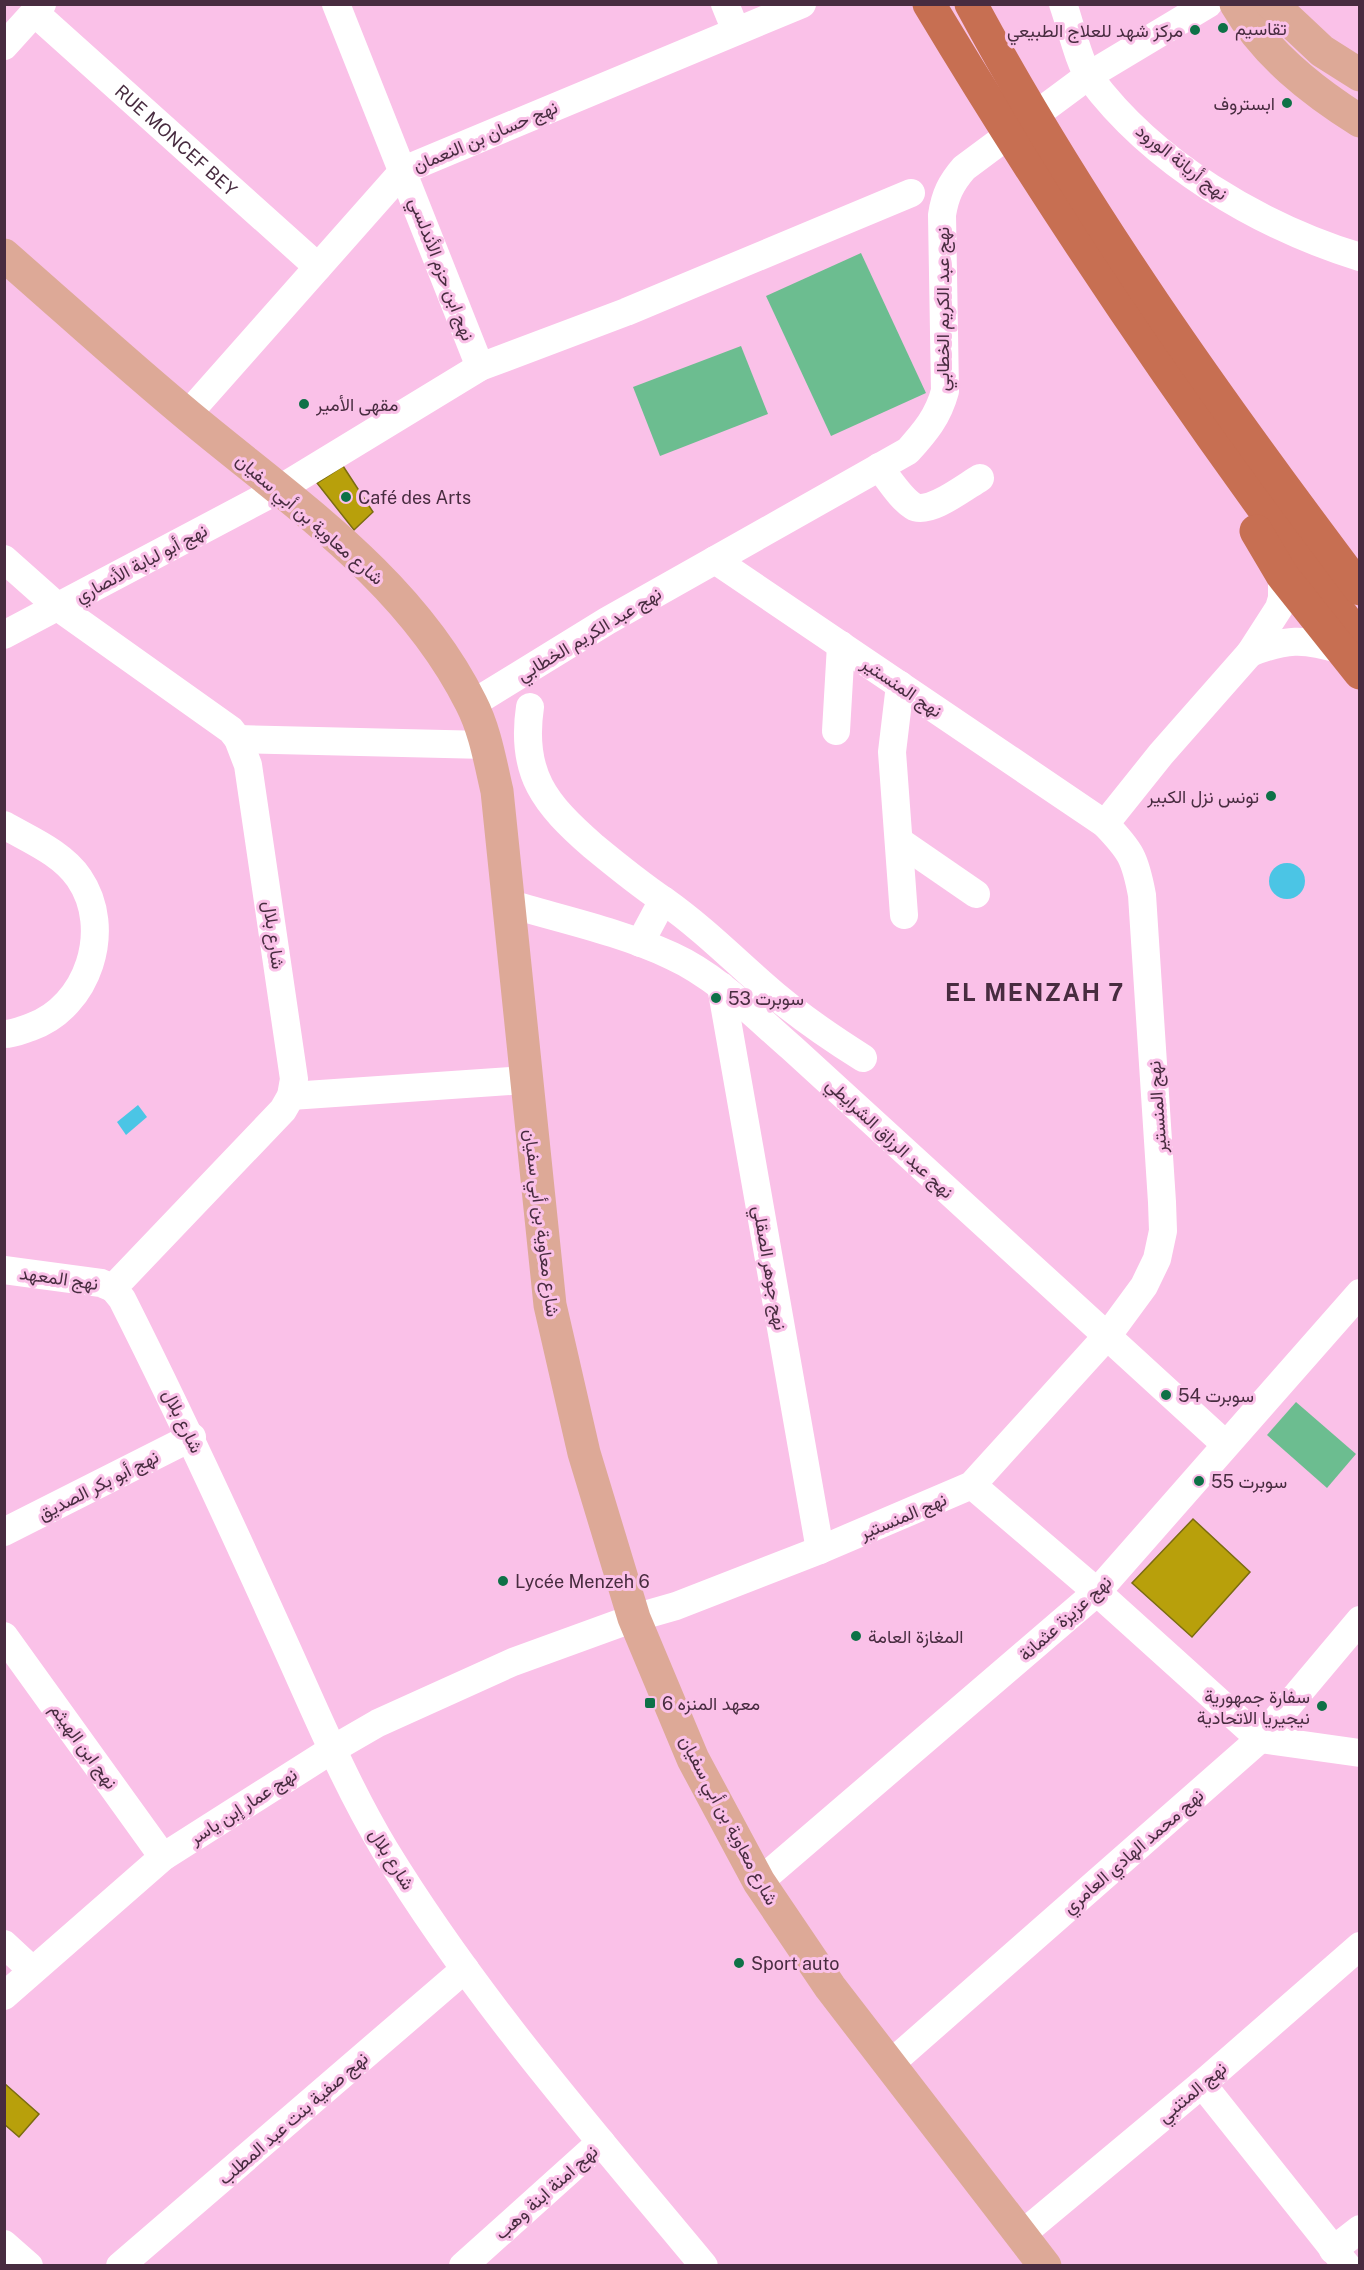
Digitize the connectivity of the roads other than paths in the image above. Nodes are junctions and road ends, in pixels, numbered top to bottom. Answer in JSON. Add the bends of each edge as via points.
{"nodes":[{"id":1,"x":336,"y":4,"type":"edge"},
{"id":2,"x":725,"y":4,"type":"edge"},
{"id":3,"x":802,"y":4,"type":"edge"},
{"id":4,"x":929,"y":4,"type":"edge"},
{"id":5,"x":971,"y":4,"type":"edge"},
{"id":6,"x":1063,"y":4,"type":"edge"},
{"id":7,"x":1208,"y":4,"type":"edge"},
{"id":8,"x":1236,"y":4,"type":"edge"},
{"id":9,"x":1272,"y":4,"type":"edge"},
{"id":10,"x":38,"y":9,"type":"edge"},
{"id":11,"x":736,"y":31,"type":"junction"},
{"id":12,"x":4,"y":46,"type":"edge"},
{"id":13,"x":1359,"y":75,"type":"edge"},
{"id":14,"x":1088,"y":76,"type":"junction"},
{"id":15,"x":1011,"y":111,"type":"junction"},
{"id":16,"x":1359,"y":121,"type":"edge"},
{"id":17,"x":1034,"y":146,"type":"junction"},
{"id":18,"x":404,"y":170,"type":"junction"},
{"id":19,"x":911,"y":193,"type":"dead end"},
{"id":20,"x":4,"y":255,"type":"edge"},
{"id":21,"x":1359,"y":257,"type":"edge"},
{"id":22,"x":318,"y":267,"type":"junction"},
{"id":23,"x":1145,"y":343,"type":"junction"},
{"id":24,"x":480,"y":367,"type":"junction"},
{"id":25,"x":188,"y":416,"type":"junction"},
{"id":26,"x":879,"y":467,"type":"junction"},
{"id":27,"x":980,"y":478,"type":"dead end"},
{"id":28,"x":278,"y":490,"type":"junction"},
{"id":29,"x":4,"y":559,"type":"edge"},
{"id":30,"x":715,"y":560,"type":"junction"},
{"id":31,"x":1282,"y":575,"type":"junction"},
{"id":32,"x":1359,"y":589,"type":"edge"},
{"id":33,"x":58,"y":607,"type":"junction"},
{"id":34,"x":4,"y":635,"type":"edge"},
{"id":35,"x":841,"y":645,"type":"junction"},
{"id":36,"x":1250,"y":653,"type":"junction"},
{"id":37,"x":1353,"y":654,"type":"edge"},
{"id":38,"x":900,"y":685,"type":"junction"},
{"id":39,"x":472,"y":704,"type":"junction"},
{"id":40,"x":530,"y":707,"type":"dead end"},
{"id":41,"x":836,"y":731,"type":"dead end"},
{"id":42,"x":238,"y":739,"type":"junction"},
{"id":43,"x":487,"y":745,"type":"junction"},
{"id":44,"x":1105,"y":824,"type":"junction"},
{"id":45,"x":4,"y":825,"type":"edge"},
{"id":46,"x":899,"y":841,"type":"junction"},
{"id":47,"x":976,"y":894,"type":"dead end"},
{"id":48,"x":663,"y":900,"type":"junction"},
{"id":49,"x":510,"y":904,"type":"junction"},
{"id":50,"x":904,"y":915,"type":"dead end"},
{"id":51,"x":640,"y":943,"type":"junction"},
{"id":52,"x":721,"y":986,"type":"junction"},
{"id":53,"x":4,"y":1034,"type":"edge"},
{"id":54,"x":863,"y":1058,"type":"dead end"},
{"id":55,"x":525,"y":1080,"type":"junction"},
{"id":56,"x":291,"y":1096,"type":"junction"},
{"id":57,"x":4,"y":1270,"type":"edge"},
{"id":58,"x":113,"y":1288,"type":"junction"},
{"id":59,"x":1359,"y":1293,"type":"edge"},
{"id":60,"x":1108,"y":1335,"type":"junction"},
{"id":61,"x":192,"y":1437,"type":"junction"},
{"id":62,"x":1225,"y":1444,"type":"junction"},
{"id":63,"x":972,"y":1485,"type":"junction"},
{"id":64,"x":4,"y":1532,"type":"edge"},
{"id":65,"x":820,"y":1550,"type":"junction"},
{"id":66,"x":1097,"y":1592,"type":"junction"},
{"id":67,"x":634,"y":1618,"type":"junction"},
{"id":68,"x":1359,"y":1620,"type":"edge"},
{"id":69,"x":4,"y":1636,"type":"edge"},
{"id":70,"x":1260,"y":1739,"type":"junction"},
{"id":71,"x":333,"y":1749,"type":"junction"},
{"id":72,"x":1359,"y":1753,"type":"edge"},
{"id":73,"x":163,"y":1857,"type":"junction"},
{"id":74,"x":759,"y":1882,"type":"junction"},
{"id":75,"x":4,"y":1944,"type":"edge"},
{"id":76,"x":1359,"y":1946,"type":"edge"},
{"id":77,"x":465,"y":1969,"type":"junction"},
{"id":78,"x":32,"y":1970,"type":"junction"},
{"id":79,"x":4,"y":1996,"type":"edge"},
{"id":80,"x":889,"y":2065,"type":"junction"},
{"id":81,"x":1202,"y":2084,"type":"junction"},
{"id":82,"x":601,"y":2142,"type":"junction"},
{"id":83,"x":1359,"y":2229,"type":"edge"},
{"id":84,"x":1021,"y":2235,"type":"junction"},
{"id":85,"x":4,"y":2244,"type":"edge"},
{"id":86,"x":1340,"y":2258,"type":"edge"},
{"id":87,"x":29,"y":2265,"type":"edge"},
{"id":88,"x":120,"y":2265,"type":"edge"},
{"id":89,"x":463,"y":2265,"type":"edge"},
{"id":90,"x":704,"y":2265,"type":"edge"},
{"id":91,"x":1046,"y":2265,"type":"edge"}],
"edges":[{"from":1,"to":18,"type":"street","name":"نهج ابن حزم الأندلسي"},
{"from":2,"to":11,"type":"street"},
{"from":3,"to":11,"type":"street","name":"نهج حسان بن النعمان"},
{"from":4,"to":15,"type":"highway"},
{"from":5,"to":15,"type":"highway"},
{"from":6,"to":14,"type":"street","name":"نهج أريانة الورود"},
{"from":7,"to":14,"type":"street","name":"نهج عبد الكريم الخطابي"},
{"from":8,"to":16,"type":"main road","via":[[1246,21],[1297,77]]},
{"from":9,"to":13,"type":"main road","via":[[1322,51]]},
{"from":10,"to":12,"type":"street"},
{"from":10,"to":22,"type":"street","name":"RUE MONCEF BEY"},
{"from":11,"to":18,"type":"street","name":"نهج حسان بن النعمان"},
{"from":14,"to":21,"type":"street","name":"نهج أريانة الورود","via":[[1145,138],[1225,197],[1280,228]]},
{"from":14,"to":26,"type":"street","name":"نهج عبد الكريم الخطابي","via":[[964,168],[952,182],[944,197],[942,215],[945,392],[932,425],[908,451]]},
{"from":15,"to":17,"type":"highway"},
{"from":17,"to":23,"type":"highway"},
{"from":17,"to":32,"type":"highway","via":[[1197,363]]},
{"from":18,"to":22,"type":"street","name":"نهج حسان بن النعمان"},
{"from":18,"to":24,"type":"street","name":"نهج ابن حزم الأندلسي"},
{"from":19,"to":24,"type":"street","name":"نهج أبو لبابة الأنصاري","via":[[626,312]]},
{"from":20,"to":25,"type":"main road","name":"شارع معاوية بن أبي سفيان"},
{"from":22,"to":25,"type":"street","name":"نهج حسان بن النعمان"},
{"from":23,"to":31,"type":"highway"},
{"from":23,"to":37,"type":"highway","via":[[1256,501]]},
{"from":24,"to":28,"type":"street","name":"نهج أبو لبابة الأنصاري"},
{"from":25,"to":28,"type":"main road","name":"شارع معاوية بن أبي سفيان"},
{"from":26,"to":27,"type":"street","via":[[914,507],[923,509]]},
{"from":26,"to":30,"type":"street","name":"نهج عبد الكريم الخطابي"},
{"from":28,"to":33,"type":"street","name":"نهج أبو لبابة الأنصاري"},
{"from":28,"to":39,"type":"main road","name":"شارع معاوية بن أبي سفيان","via":[[357,555],[403,602],[440,651]]},
{"from":29,"to":33,"type":"street","name":"شارع بلال"},
{"from":30,"to":35,"type":"street","name":"نهج المنستير"},
{"from":30,"to":39,"type":"street","name":"نهج عبد الكريم الخطابي"},
{"from":31,"to":36,"type":"street","via":[[1279,608]]},
{"from":31,"to":37,"type":"highway"},
{"from":33,"to":34,"type":"street","name":"نهج أبو لبابة الأنصاري"},
{"from":33,"to":42,"type":"street","name":"شارع بلال","via":[[231,730]]},
{"from":35,"to":38,"type":"street","name":"نهج المنستير"},
{"from":35,"to":41,"type":"street"},
{"from":36,"to":37,"type":"street","via":[[1279,642],[1321,644]]},
{"from":36,"to":44,"type":"street"},
{"from":38,"to":44,"type":"street","name":"نهج المنستير"},
{"from":38,"to":46,"type":"street","via":[[892,752]]},
{"from":39,"to":43,"type":"main road","name":"شارع معاوية بن أبي سفيان"},
{"from":40,"to":48,"type":"street","via":[[527,746],[539,783],[554,811],[633,880]]},
{"from":42,"to":43,"type":"street"},
{"from":42,"to":56,"type":"street","name":"شارع بلال","via":[[248,765],[273,925],[294,1079]]},
{"from":43,"to":49,"type":"main road","name":"شارع معاوية بن أبي سفيان","via":[[497,791]]},
{"from":44,"to":60,"type":"street","name":"نهج المنستير","via":[[1129,849],[1142,895],[1163,1231],[1157,1259],[1144,1286]]},
{"from":45,"to":53,"type":"street","via":[[67,863],[80,879],[92,904],[96,939],[87,971],[69,1004],[44,1022]]},
{"from":46,"to":47,"type":"street"},
{"from":46,"to":50,"type":"street"},
{"from":48,"to":51,"type":"street"},
{"from":48,"to":54,"type":"street","via":[[703,928],[772,993]]},
{"from":49,"to":51,"type":"street","name":"نهج عبد الرزاق الشرايطي"},
{"from":49,"to":55,"type":"main road","name":"شارع معاوية بن أبي سفيان"},
{"from":51,"to":52,"type":"street","name":"نهج عبد الرزاق الشرايطي","via":[[674,956]]},
{"from":52,"to":60,"type":"street","name":"نهج عبد الرزاق الشرايطي"},
{"from":52,"to":65,"type":"street","name":"نهج جوهر الصقلي"},
{"from":55,"to":56,"type":"street"},
{"from":55,"to":67,"type":"main road","name":"شارع معاوية بن أبي سفيان","via":[[550,1305],[584,1453]]},
{"from":56,"to":58,"type":"street","via":[[283,1110]]},
{"from":57,"to":58,"type":"street","name":"نهج المعهد"},
{"from":58,"to":61,"type":"street","name":"شارع بلال"},
{"from":59,"to":62,"type":"street","name":"نهج عزيزة عثمانة"},
{"from":60,"to":62,"type":"street","name":"نهج عبد الرزاق الشرايطي"},
{"from":60,"to":63,"type":"street","name":"نهج المنستير"},
{"from":61,"to":64,"type":"street","name":"نهج أبو بكر الصديق"},
{"from":61,"to":71,"type":"street","name":"شارع بلال"},
{"from":62,"to":66,"type":"street","name":"نهج عزيزة عثمانة"},
{"from":63,"to":65,"type":"street","name":"نهج المنستير"},
{"from":63,"to":66,"type":"street"},
{"from":65,"to":67,"type":"street","name":"نهج المنستير","via":[[676,1606]]},
{"from":66,"to":70,"type":"street"},
{"from":66,"to":74,"type":"street","name":"نهج عزيزة عثمانة"},
{"from":67,"to":71,"type":"street","name":"نهج عمار إبن ياسر","via":[[513,1662],[378,1723]]},
{"from":67,"to":74,"type":"main road","name":"شارع معاوية بن أبي سفيان","via":[[693,1759]]},
{"from":68,"to":70,"type":"street","name":"نهج محمد الهادي العامري"},
{"from":69,"to":73,"type":"street","name":"نهج ابن الهيثم"},
{"from":70,"to":72,"type":"street"},
{"from":70,"to":80,"type":"street","name":"نهج محمد الهادي العامري"},
{"from":71,"to":73,"type":"street","name":"نهج عمار إبن ياسر"},
{"from":71,"to":77,"type":"street","name":"شارع بلال","via":[[384,1849]]},
{"from":73,"to":78,"type":"street","name":"نهج عمار إبن ياسر"},
{"from":74,"to":80,"type":"main road","name":"شارع معاوية بن أبي سفيان"},
{"from":75,"to":78,"type":"street"},
{"from":76,"to":81,"type":"street","name":"نهج المتنبي"},
{"from":77,"to":82,"type":"street","name":"شارع بلال"},
{"from":77,"to":88,"type":"street","name":"نهج صفية بنت عبد المطلب"},
{"from":78,"to":79,"type":"street","name":"نهج عمار إبن ياسر"},
{"from":80,"to":84,"type":"main road","name":"شارع معاوية بن أبي سفيان"},
{"from":81,"to":84,"type":"street","name":"نهج المتنبي"},
{"from":81,"to":86,"type":"street"},
{"from":82,"to":89,"type":"street","name":"نهج امنة ابنة وهب"},
{"from":82,"to":90,"type":"street","name":"شارع بلال"},
{"from":83,"to":86,"type":"street"},
{"from":84,"to":91,"type":"main road","name":"شارع معاوية بن أبي سفيان"},
{"from":85,"to":87,"type":"street"}]}
